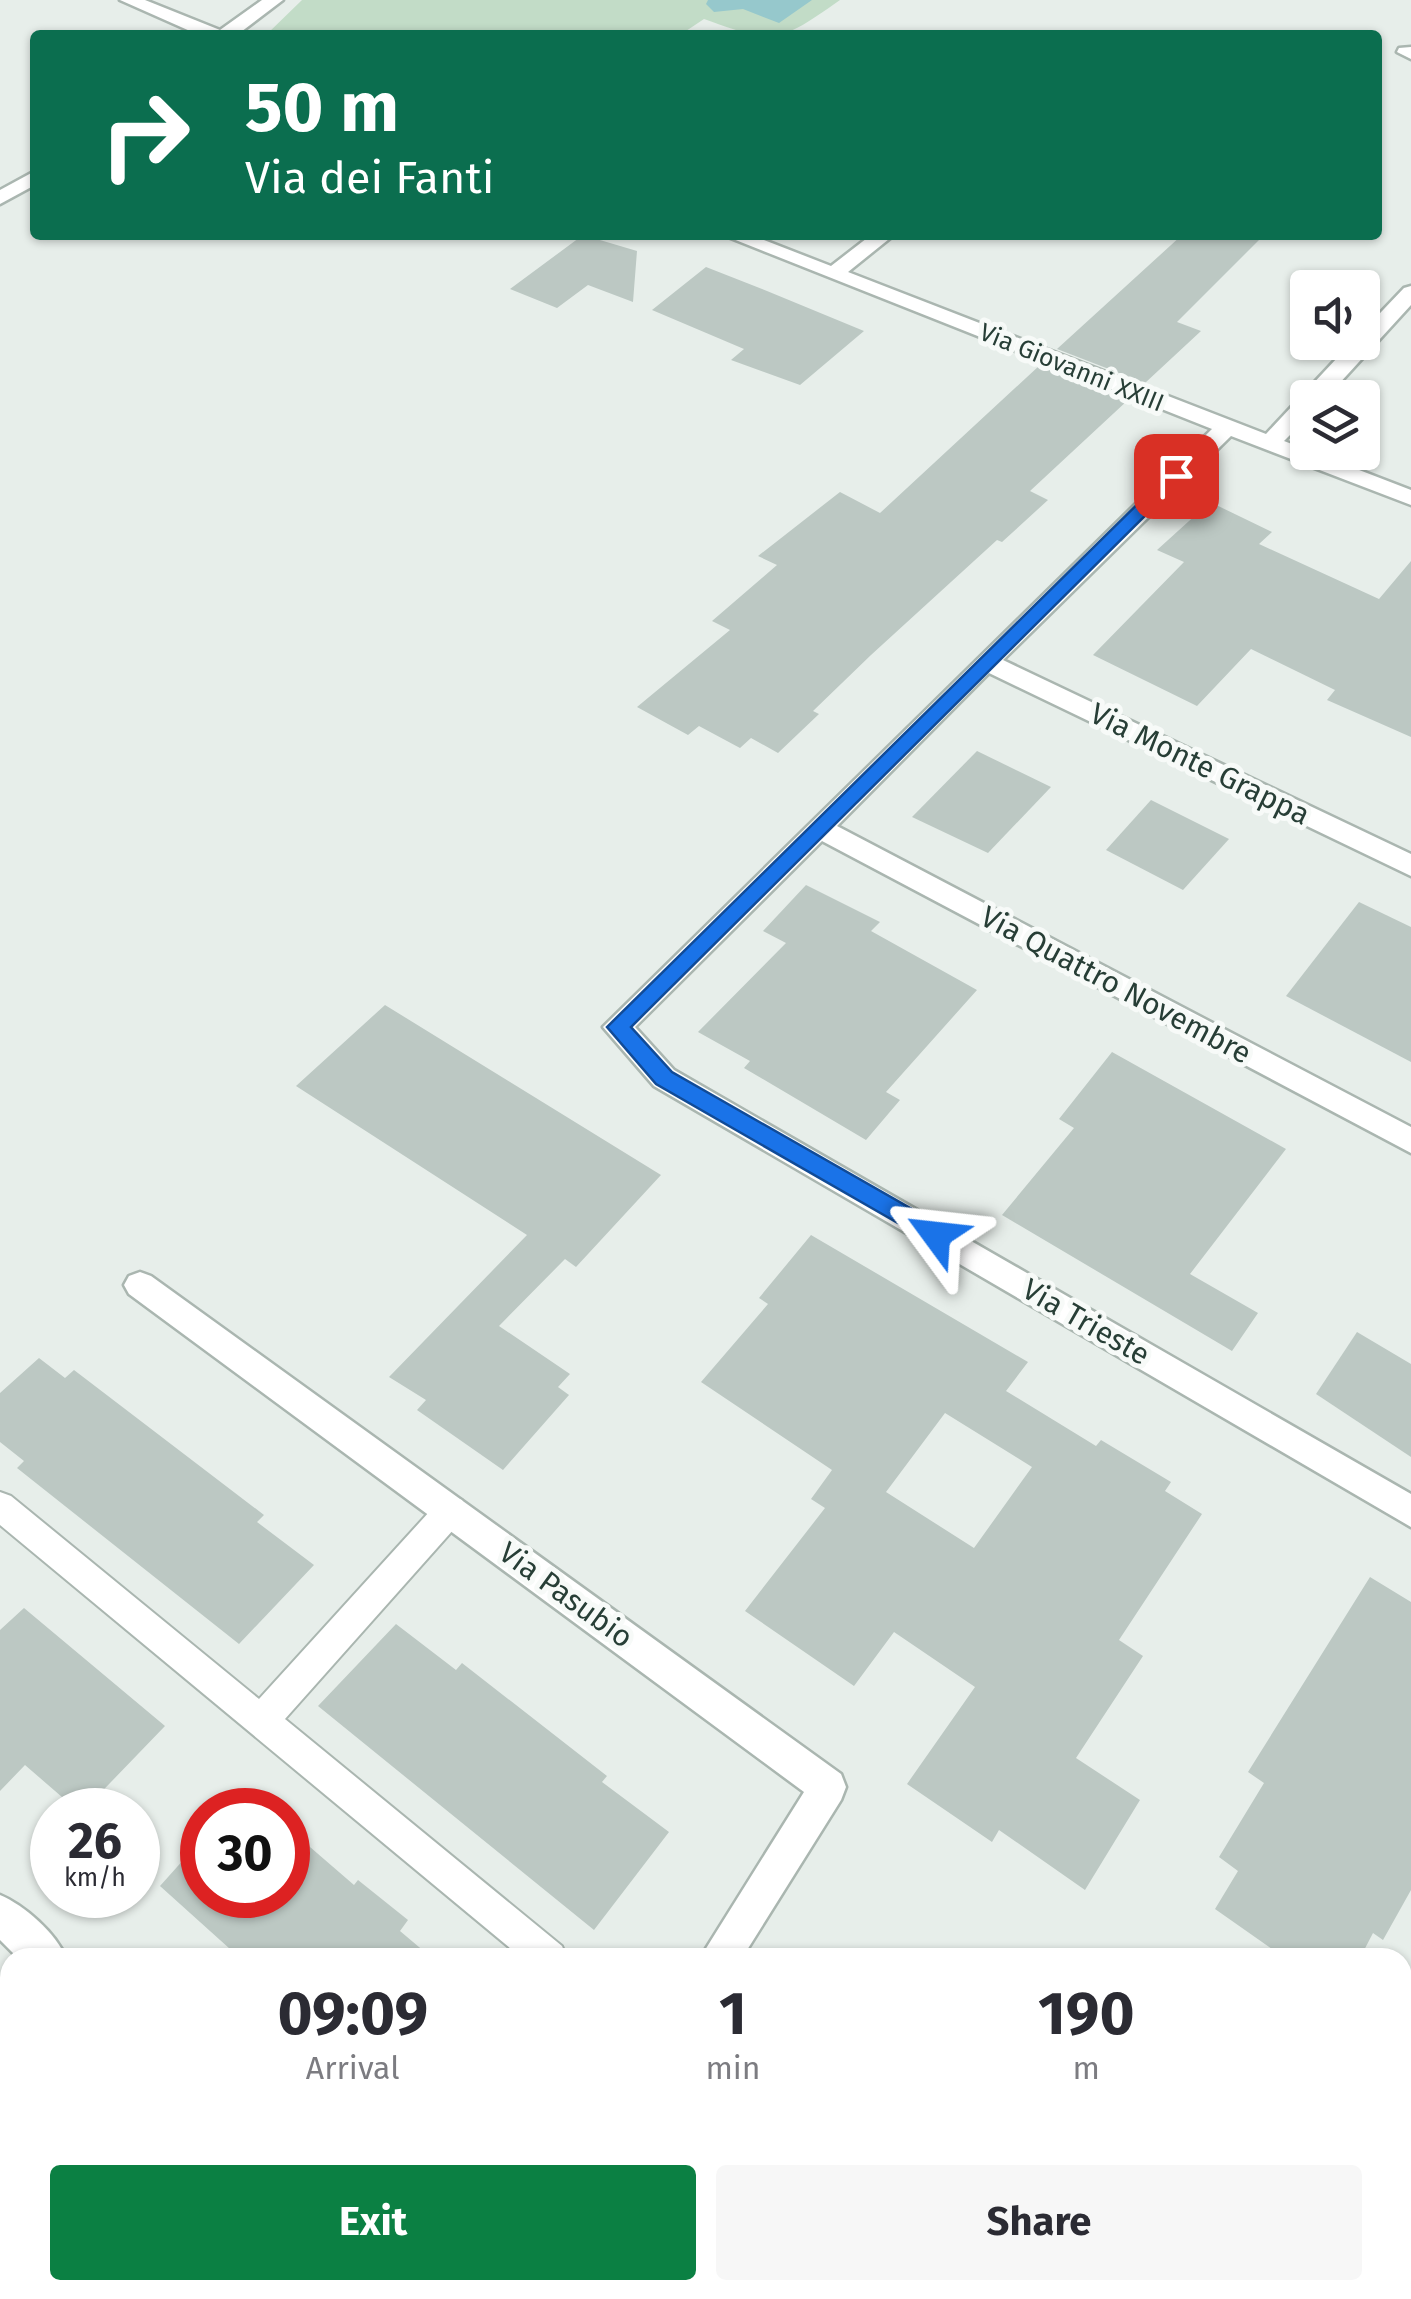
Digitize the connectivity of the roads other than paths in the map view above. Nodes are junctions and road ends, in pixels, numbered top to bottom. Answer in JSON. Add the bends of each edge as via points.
{"nodes":[{"id":1,"x":128,"y":0,"type":"edge"},
{"id":2,"x":274,"y":0,"type":"edge"},
{"id":3,"x":203,"y":30,"type":"edge"},
{"id":4,"x":231,"y":30,"type":"edge"},
{"id":5,"x":30,"y":180,"type":"edge"},
{"id":6,"x":0,"y":198,"type":"edge"},
{"id":7,"x":747,"y":240,"type":"edge"},
{"id":8,"x":878,"y":240,"type":"edge"},
{"id":9,"x":836,"y":272,"type":"junction"},
{"id":10,"x":1411,"y":292,"type":"edge"},
{"id":11,"x":1330,"y":380,"type":"edge"},
{"id":12,"x":1290,"y":422,"type":"edge"},
{"id":13,"x":1226,"y":428,"type":"junction"},
{"id":14,"x":1270,"y":442,"type":"junction"},
{"id":15,"x":1411,"y":498,"type":"edge"},
{"id":16,"x":989,"y":663,"type":"junction"},
{"id":17,"x":821,"y":828,"type":"junction"},
{"id":18,"x":1411,"y":866,"type":"edge"},
{"id":19,"x":1411,"y":1141,"type":"edge"},
{"id":20,"x":140,"y":1285,"type":"dead end"},
{"id":21,"x":0,"y":1506,"type":"edge"},
{"id":22,"x":451,"y":1510,"type":"junction"},
{"id":23,"x":1411,"y":1512,"type":"edge"},
{"id":24,"x":262,"y":1721,"type":"junction"},
{"id":25,"x":0,"y":1914,"type":"edge"},
{"id":26,"x":36,"y":1948,"type":"edge"},
{"id":27,"x":538,"y":1948,"type":"edge"},
{"id":28,"x":726,"y":1948,"type":"edge"}],
"edges":[{"from":1,"to":3,"type":"street"},
{"from":2,"to":4,"type":"street"},
{"from":5,"to":6,"type":"street"},
{"from":7,"to":9,"type":"street","name":"Via Giovanni XXIII"},
{"from":8,"to":9,"type":"street"},
{"from":9,"to":13,"type":"street","name":"Via Giovanni XXIII"},
{"from":10,"to":11,"type":"street"},
{"from":12,"to":14,"type":"street"},
{"from":13,"to":14,"type":"street","name":"Via Giovanni XXIII"},
{"from":13,"to":16,"type":"street"},
{"from":14,"to":15,"type":"street","name":"Via Giovanni XXIII"},
{"from":16,"to":17,"type":"street"},
{"from":16,"to":18,"type":"street","name":"Via Monte Grappa"},
{"from":17,"to":19,"type":"street","name":"Via Quattro Novembre"},
{"from":17,"to":23,"type":"street","name":"Via Trieste","via":[[618,1027],[664,1078]]},
{"from":20,"to":22,"type":"street","name":"Via Pasubio"},
{"from":21,"to":24,"type":"lane"},
{"from":22,"to":24,"type":"lane"},
{"from":22,"to":28,"type":"street","name":"Via Pasubio","via":[[828,1787]]},
{"from":24,"to":27,"type":"lane"},
{"from":25,"to":26,"type":"street"}]}
